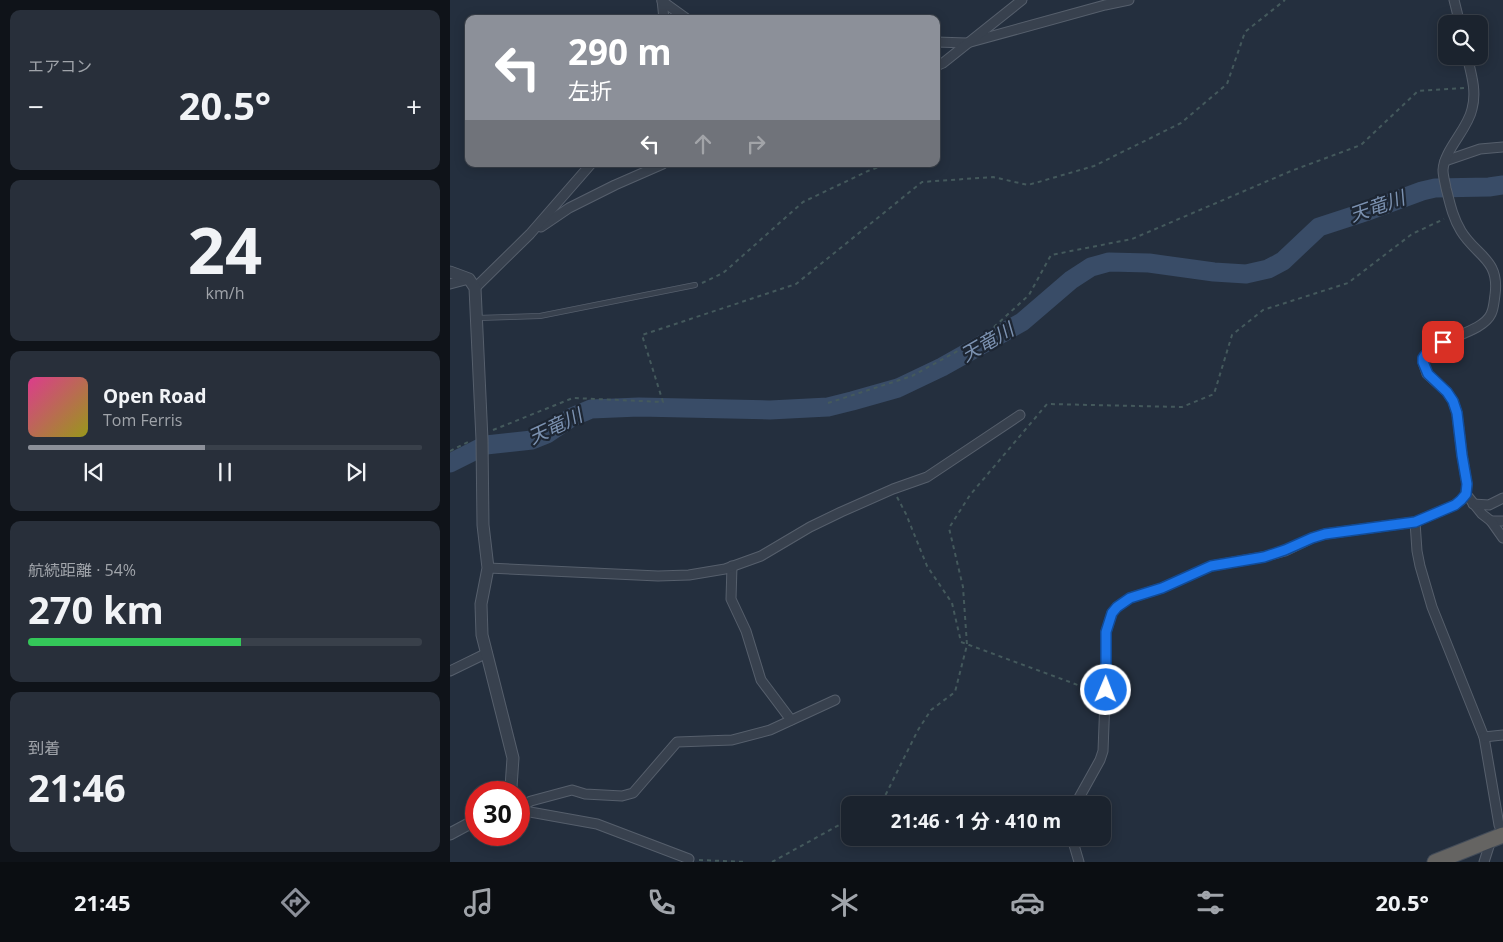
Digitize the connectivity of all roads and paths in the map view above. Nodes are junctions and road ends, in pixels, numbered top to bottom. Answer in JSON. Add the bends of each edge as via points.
{"nodes":[{"id":1,"x":662,"y":0,"type":"edge"},
{"id":2,"x":1022,"y":0,"type":"edge"},
{"id":3,"x":1129,"y":0,"type":"edge"},
{"id":4,"x":1285,"y":0,"type":"edge"},
{"id":5,"x":1454,"y":0,"type":"edge"},
{"id":6,"x":664,"y":15,"type":"edge"},
{"id":7,"x":682,"y":15,"type":"edge"},
{"id":8,"x":1458,"y":15,"type":"edge"},
{"id":9,"x":940,"y":42,"type":"edge"},
{"id":10,"x":967,"y":43,"type":"junction"},
{"id":11,"x":940,"y":64,"type":"edge"},
{"id":12,"x":1469,"y":65,"type":"edge"},
{"id":13,"x":1474,"y":87,"type":"junction"},
{"id":14,"x":1503,"y":147,"type":"edge"},
{"id":15,"x":1445,"y":161,"type":"junction"},
{"id":16,"x":588,"y":167,"type":"edge"},
{"id":17,"x":656,"y":167,"type":"edge"},
{"id":18,"x":879,"y":167,"type":"edge"},
{"id":19,"x":1452,"y":212,"type":"junction"},
{"id":20,"x":530,"y":234,"type":"junction"},
{"id":21,"x":450,"y":272,"type":"edge"},
{"id":22,"x":472,"y":283,"type":"junction"},
{"id":23,"x":450,"y":284,"type":"edge"},
{"id":24,"x":695,"y":284,"type":"joint"},
{"id":25,"x":477,"y":318,"type":"junction"},
{"id":26,"x":828,"y":403,"type":"dead end"},
{"id":27,"x":1020,"y":415,"type":"dead end"},
{"id":28,"x":482,"y":437,"type":"junction"},
{"id":29,"x":450,"y":451,"type":"edge"},
{"id":30,"x":893,"y":489,"type":"junction"},
{"id":31,"x":1466,"y":494,"type":"junction"},
{"id":32,"x":1503,"y":498,"type":"edge"},
{"id":33,"x":1473,"y":504,"type":"junction"},
{"id":34,"x":1492,"y":521,"type":"junction"},
{"id":35,"x":1503,"y":521,"type":"edge"},
{"id":36,"x":1415,"y":522,"type":"junction"},
{"id":37,"x":1503,"y":538,"type":"edge"},
{"id":38,"x":732,"y":566,"type":"junction"},
{"id":39,"x":488,"y":568,"type":"junction"},
{"id":40,"x":968,"y":645,"type":"junction"},
{"id":41,"x":487,"y":653,"type":"junction"},
{"id":42,"x":450,"y":671,"type":"edge"},
{"id":43,"x":1096,"y":671,"type":"dead end"},
{"id":44,"x":835,"y":700,"type":"dead end"},
{"id":45,"x":791,"y":720,"type":"junction"},
{"id":46,"x":1503,"y":735,"type":"edge"},
{"id":47,"x":1484,"y":737,"type":"junction"},
{"id":48,"x":511,"y":781,"type":"edge"},
{"id":49,"x":884,"y":796,"type":"edge"},
{"id":50,"x":1080,"y":796,"type":"edge"},
{"id":51,"x":530,"y":802,"type":"edge"},
{"id":52,"x":530,"y":810,"type":"edge"},
{"id":53,"x":841,"y":824,"type":"edge"},
{"id":54,"x":465,"y":826,"type":"edge"},
{"id":55,"x":450,"y":834,"type":"edge"},
{"id":56,"x":1499,"y":836,"type":"edge"},
{"id":57,"x":1074,"y":846,"type":"edge"},
{"id":58,"x":689,"y":859,"type":"joint"},
{"id":59,"x":747,"y":862,"type":"edge"},
{"id":60,"x":772,"y":862,"type":"edge"},
{"id":61,"x":1079,"y":862,"type":"edge"},
{"id":62,"x":1435,"y":862,"type":"edge"},
{"id":63,"x":1484,"y":862,"type":"edge"}],
"edges":[{"from":1,"to":6,"type":"street"},
{"from":1,"to":7,"type":"street"},
{"from":2,"to":10,"type":"street"},
{"from":3,"to":10,"type":"street"},
{"from":4,"to":28,"type":"path","via":[[1245,32],[1227,84],[1181,123],[1094,166],[1028,185],[993,177],[922,182],[796,284],[642,335],[663,402],[573,398]]},
{"from":5,"to":8,"type":"street"},
{"from":9,"to":10,"type":"street"},
{"from":10,"to":11,"type":"street"},
{"from":12,"to":13,"type":"street"},
{"from":13,"to":15,"type":"street","via":[[1469,118]]},
{"from":13,"to":26,"type":"path","via":[[1418,91],[1361,145],[1291,171],[1132,239],[1051,255],[1029,295],[983,338],[912,376]]},
{"from":14,"to":15,"type":"street","via":[[1480,149]]},
{"from":15,"to":19,"type":"street","via":[[1444,175]]},
{"from":16,"to":20,"type":"street"},
{"from":17,"to":20,"type":"street","via":[[569,208]]},
{"from":18,"to":24,"type":"path","via":[[802,202],[723,273]]},
{"from":19,"to":31,"type":"street","via":[[1462,233],[1493,269],[1496,280],[1491,314],[1486,321],[1443,342],[1423,358],[1428,374],[1447,392],[1457,413]]},
{"from":19,"to":40,"type":"path","via":[[1412,234],[1348,283],[1263,310],[1232,335],[1214,394],[1182,407],[1047,404],[970,495],[949,528],[963,587]]},
{"from":20,"to":22,"type":"street"},
{"from":21,"to":22,"type":"street"},
{"from":22,"to":23,"type":"street"},
{"from":22,"to":25,"type":"street"},
{"from":24,"to":25,"type":"lane","via":[[540,316]]},
{"from":25,"to":28,"type":"street"},
{"from":27,"to":30,"type":"street","via":[[927,477]]},
{"from":28,"to":29,"type":"path"},
{"from":28,"to":39,"type":"street","via":[[482,525]]},
{"from":30,"to":38,"type":"street","via":[[833,515],[761,556]]},
{"from":30,"to":40,"type":"path","via":[[928,566],[952,603],[961,642]]},
{"from":31,"to":33,"type":"street"},
{"from":31,"to":36,"type":"street","via":[[1455,505]]},
{"from":32,"to":33,"type":"street","via":[[1488,505]]},
{"from":33,"to":34,"type":"street"},
{"from":34,"to":35,"type":"street"},
{"from":34,"to":37,"type":"street"},
{"from":36,"to":47,"type":"street","via":[[1416,551],[1432,607]]},
{"from":36,"to":50,"type":"street","via":[[1325,534],[1264,557],[1211,566],[1130,598],[1117,607],[1106,632],[1102,751]]},
{"from":38,"to":39,"type":"street","via":[[689,575],[658,576]]},
{"from":38,"to":45,"type":"street","via":[[731,599],[746,631],[761,680]]},
{"from":39,"to":41,"type":"street","via":[[480,604]]},
{"from":40,"to":43,"type":"path","via":[[1086,688],[1095,678]]},
{"from":40,"to":49,"type":"path","via":[[955,692],[931,710]]},
{"from":41,"to":42,"type":"street"},
{"from":41,"to":48,"type":"street","via":[[513,758]]},
{"from":44,"to":45,"type":"street"},
{"from":45,"to":51,"type":"street","via":[[770,730],[732,740],[677,742],[633,793],[622,796],[572,790]]},
{"from":46,"to":47,"type":"street"},
{"from":47,"to":56,"type":"street"},
{"from":52,"to":58,"type":"street","via":[[597,824]]},
{"from":53,"to":60,"type":"path"},
{"from":54,"to":55,"type":"street"},
{"from":56,"to":62,"type":"highway"},
{"from":56,"to":63,"type":"street"},
{"from":57,"to":61,"type":"street"},
{"from":58,"to":59,"type":"path"}]}
